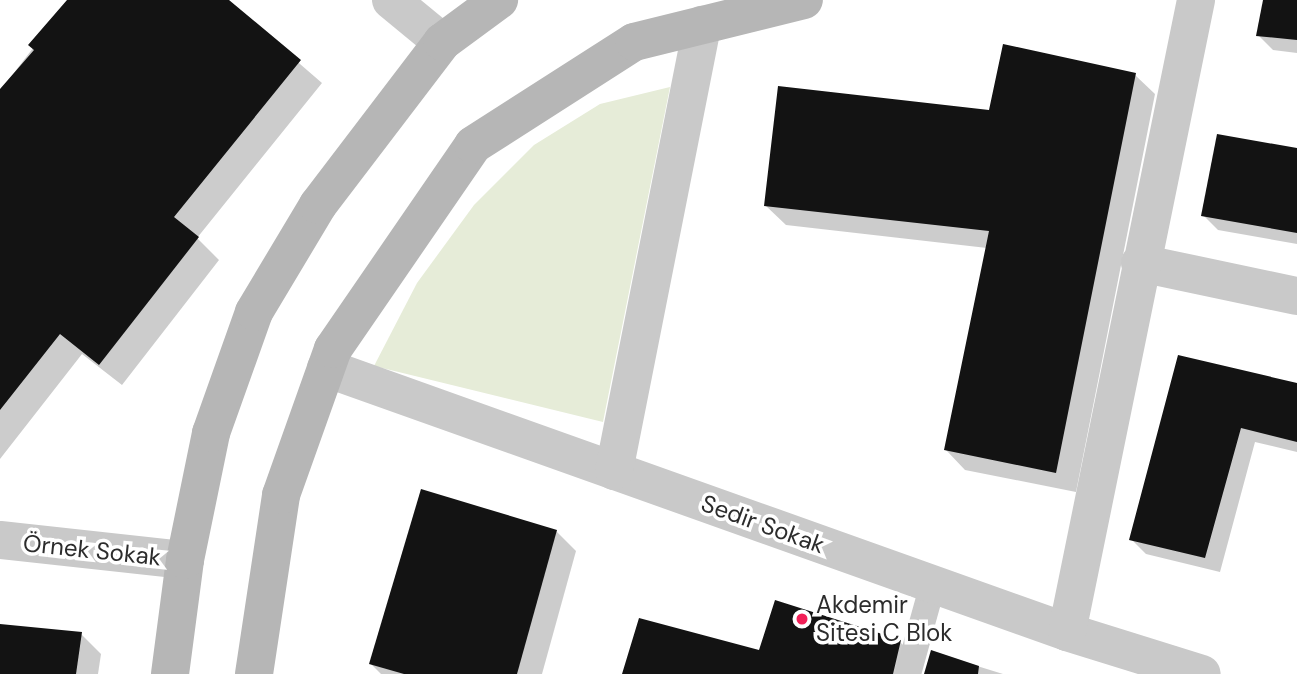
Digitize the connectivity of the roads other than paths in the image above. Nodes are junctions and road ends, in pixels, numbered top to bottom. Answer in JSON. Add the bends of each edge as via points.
{"nodes":[{"id":1,"x":391,"y":0,"type":"edge"},
{"id":2,"x":499,"y":0,"type":"edge"},
{"id":3,"x":804,"y":0,"type":"edge"},
{"id":4,"x":1196,"y":0,"type":"edge"},
{"id":5,"x":702,"y":25,"type":"junction"},
{"id":6,"x":442,"y":43,"type":"junction"},
{"id":7,"x":1140,"y":263,"type":"junction"},
{"id":8,"x":1297,"y":296,"type":"edge"},
{"id":9,"x":326,"y":368,"type":"junction"},
{"id":10,"x":614,"y":471,"type":"junction"},
{"id":11,"x":0,"y":540,"type":"edge"},
{"id":12,"x":184,"y":560,"type":"junction"},
{"id":13,"x":933,"y":584,"type":"junction"},
{"id":14,"x":1067,"y":632,"type":"junction"},
{"id":15,"x":170,"y":674,"type":"edge"},
{"id":16,"x":254,"y":674,"type":"edge"},
{"id":17,"x":908,"y":674,"type":"edge"},
{"id":18,"x":1202,"y":674,"type":"edge"}],
"edges":[{"from":1,"to":6,"type":"street"},
{"from":2,"to":6,"type":"main road"},
{"from":3,"to":5,"type":"main road"},
{"from":4,"to":7,"type":"street"},
{"from":5,"to":9,"type":"main road","via":[[634,42],[473,145],[333,349]]},
{"from":5,"to":10,"type":"street"},
{"from":6,"to":12,"type":"main road","via":[[318,205],[254,312],[211,433]]},
{"from":7,"to":8,"type":"street"},
{"from":7,"to":14,"type":"street"},
{"from":9,"to":10,"type":"street","name":"Sedir Sokak"},
{"from":9,"to":16,"type":"main road","via":[[281,495]]},
{"from":10,"to":13,"type":"street","name":"Sedir Sokak"},
{"from":11,"to":12,"type":"street","name":"Örnek Sokak"},
{"from":12,"to":15,"type":"main road"},
{"from":13,"to":14,"type":"street","name":"Sedir Sokak"},
{"from":13,"to":17,"type":"lane"},
{"from":14,"to":18,"type":"street","name":"Sedir Sokak"}]}
